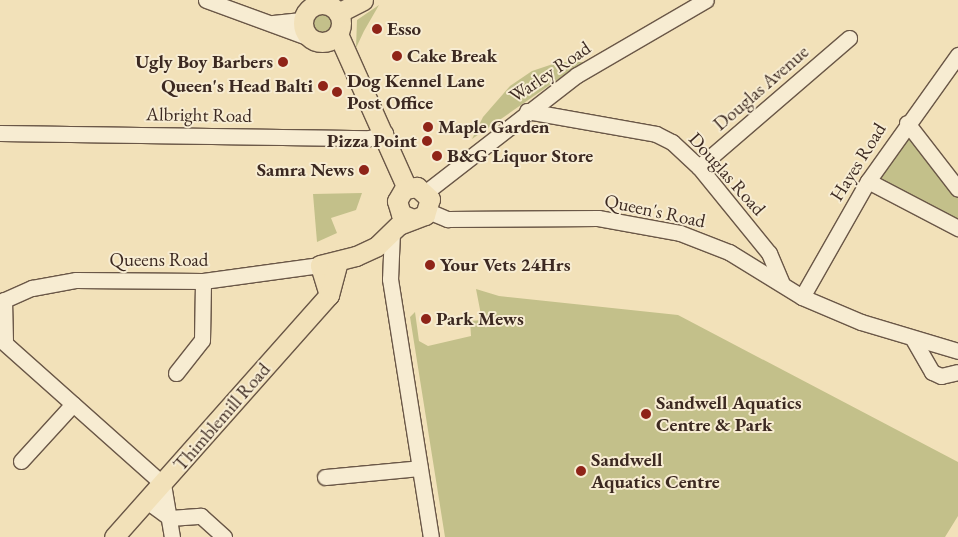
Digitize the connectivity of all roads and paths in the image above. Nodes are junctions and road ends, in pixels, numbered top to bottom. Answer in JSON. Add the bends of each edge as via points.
{"nodes":[{"id":1,"x":206,"y":0,"type":"edge"},
{"id":2,"x":363,"y":0,"type":"edge"},
{"id":3,"x":706,"y":0,"type":"edge"},
{"id":4,"x":328,"y":5,"type":"edge"},
{"id":5,"x":304,"y":20,"type":"junction"},
{"id":6,"x":264,"y":24,"type":"junction"},
{"id":7,"x":338,"y":34,"type":"junction"},
{"id":8,"x":848,"y":38,"type":"dead end"},
{"id":9,"x":312,"y":39,"type":"junction"},
{"id":10,"x":958,"y":55,"type":"edge"},
{"id":11,"x":348,"y":58,"type":"junction"},
{"id":12,"x":527,"y":111,"type":"junction"},
{"id":13,"x":907,"y":123,"type":"junction"},
{"id":14,"x":6,"y":132,"type":"edge"},
{"id":15,"x":385,"y":133,"type":"junction"},
{"id":16,"x":0,"y":143,"type":"edge"},
{"id":17,"x":699,"y":167,"type":"junction"},
{"id":18,"x":868,"y":181,"type":"junction"},
{"id":19,"x":407,"y":188,"type":"junction"},
{"id":20,"x":958,"y":189,"type":"edge"},
{"id":21,"x":426,"y":192,"type":"junction"},
{"id":22,"x":398,"y":208,"type":"junction"},
{"id":23,"x":421,"y":215,"type":"junction"},
{"id":24,"x":958,"y":228,"type":"edge"},
{"id":25,"x":392,"y":232,"type":"junction"},
{"id":26,"x":366,"y":251,"type":"junction"},
{"id":27,"x":329,"y":264,"type":"junction"},
{"id":28,"x":390,"y":279,"type":"junction"},
{"id":29,"x":203,"y":281,"type":"junction"},
{"id":30,"x":782,"y":283,"type":"junction"},
{"id":31,"x":802,"y":297,"type":"junction"},
{"id":32,"x":2,"y":301,"type":"edge"},
{"id":33,"x":913,"y":339,"type":"junction"},
{"id":34,"x":3,"y":340,"type":"edge"},
{"id":35,"x":958,"y":351,"type":"edge"},
{"id":36,"x":958,"y":372,"type":"edge"},
{"id":37,"x":176,"y":373,"type":"dead end"},
{"id":38,"x":74,"y":404,"type":"junction"},
{"id":39,"x":21,"y":461,"type":"dead end"},
{"id":40,"x":420,"y":468,"type":"junction"},
{"id":41,"x":325,"y":477,"type":"dead end"},
{"id":42,"x":163,"y":484,"type":"junction"},
{"id":43,"x":148,"y":502,"type":"junction"},
{"id":44,"x":170,"y":518,"type":"junction"},
{"id":45,"x":114,"y":537,"type":"edge"},
{"id":46,"x":172,"y":537,"type":"edge"},
{"id":47,"x":224,"y":537,"type":"edge"},
{"id":48,"x":432,"y":537,"type":"edge"}],
"edges":[{"from":1,"to":6,"type":"street"},
{"from":2,"to":4,"type":"main road"},
{"from":3,"to":12,"type":"street","name":"Warley Road","via":[[577,75]]},
{"from":4,"to":5,"type":"main road","via":[[310,8]]},
{"from":4,"to":7,"type":"main road"},
{"from":5,"to":6,"type":"street"},
{"from":5,"to":9,"type":"main road"},
{"from":6,"to":9,"type":"street"},
{"from":7,"to":9,"type":"main road","via":[[322,42]]},
{"from":7,"to":11,"type":"main road"},
{"from":8,"to":17,"type":"street","name":"Douglas Avenue"},
{"from":9,"to":11,"type":"main road"},
{"from":10,"to":13,"type":"street","name":"Hayes Road"},
{"from":11,"to":15,"type":"main road"},
{"from":12,"to":17,"type":"street","name":"Douglas Road","via":[[656,134]]},
{"from":12,"to":21,"type":"street","name":"Warley Road"},
{"from":13,"to":18,"type":"street","name":"Hayes Road"},
{"from":13,"to":20,"type":"street"},
{"from":14,"to":15,"type":"street","name":"Albright Road","via":[[370,138]]},
{"from":14,"to":16,"type":"street","name":"Albright Road"},
{"from":15,"to":19,"type":"main road"},
{"from":17,"to":30,"type":"street","name":"Douglas Road","via":[[769,253]]},
{"from":18,"to":24,"type":"street"},
{"from":18,"to":31,"type":"street","name":"Hayes Road"},
{"from":19,"to":21,"type":"main road","via":[[417,187]]},
{"from":19,"to":22,"type":"main road","via":[[400,194]]},
{"from":21,"to":23,"type":"main road"},
{"from":22,"to":23,"type":"main road"},
{"from":22,"to":26,"type":"main road"},
{"from":23,"to":25,"type":"main road"},
{"from":23,"to":30,"type":"street","name":"Queen's Road","via":[[447,219],[557,215],[648,225],[704,240]]},
{"from":25,"to":26,"type":"main road"},
{"from":25,"to":28,"type":"street"},
{"from":26,"to":27,"type":"main road"},
{"from":26,"to":28,"type":"street"},
{"from":27,"to":29,"type":"street","name":"Queens Road"},
{"from":27,"to":42,"type":"main road","name":"Thimblemill Road","via":[[329,295]]},
{"from":28,"to":40,"type":"street"},
{"from":29,"to":32,"type":"street","name":"Queens Road","via":[[76,280],[32,288]]},
{"from":29,"to":37,"type":"street","via":[[202,340]]},
{"from":30,"to":31,"type":"street","name":"Queen's Road"},
{"from":31,"to":33,"type":"street","name":"Queen's Road"},
{"from":32,"to":34,"type":"street"},
{"from":33,"to":35,"type":"street","name":"Queen's Road"},
{"from":33,"to":36,"type":"street","via":[[932,372],[941,376]]},
{"from":34,"to":38,"type":"street"},
{"from":38,"to":39,"type":"street"},
{"from":38,"to":42,"type":"street"},
{"from":40,"to":41,"type":"street"},
{"from":40,"to":48,"type":"street"},
{"from":42,"to":43,"type":"main road","name":"Thimblemill Road"},
{"from":42,"to":44,"type":"street"},
{"from":43,"to":44,"type":"street"},
{"from":43,"to":45,"type":"main road","name":"Thimblemill Road"},
{"from":44,"to":46,"type":"street"},
{"from":44,"to":47,"type":"street","via":[[201,516]]}]}
